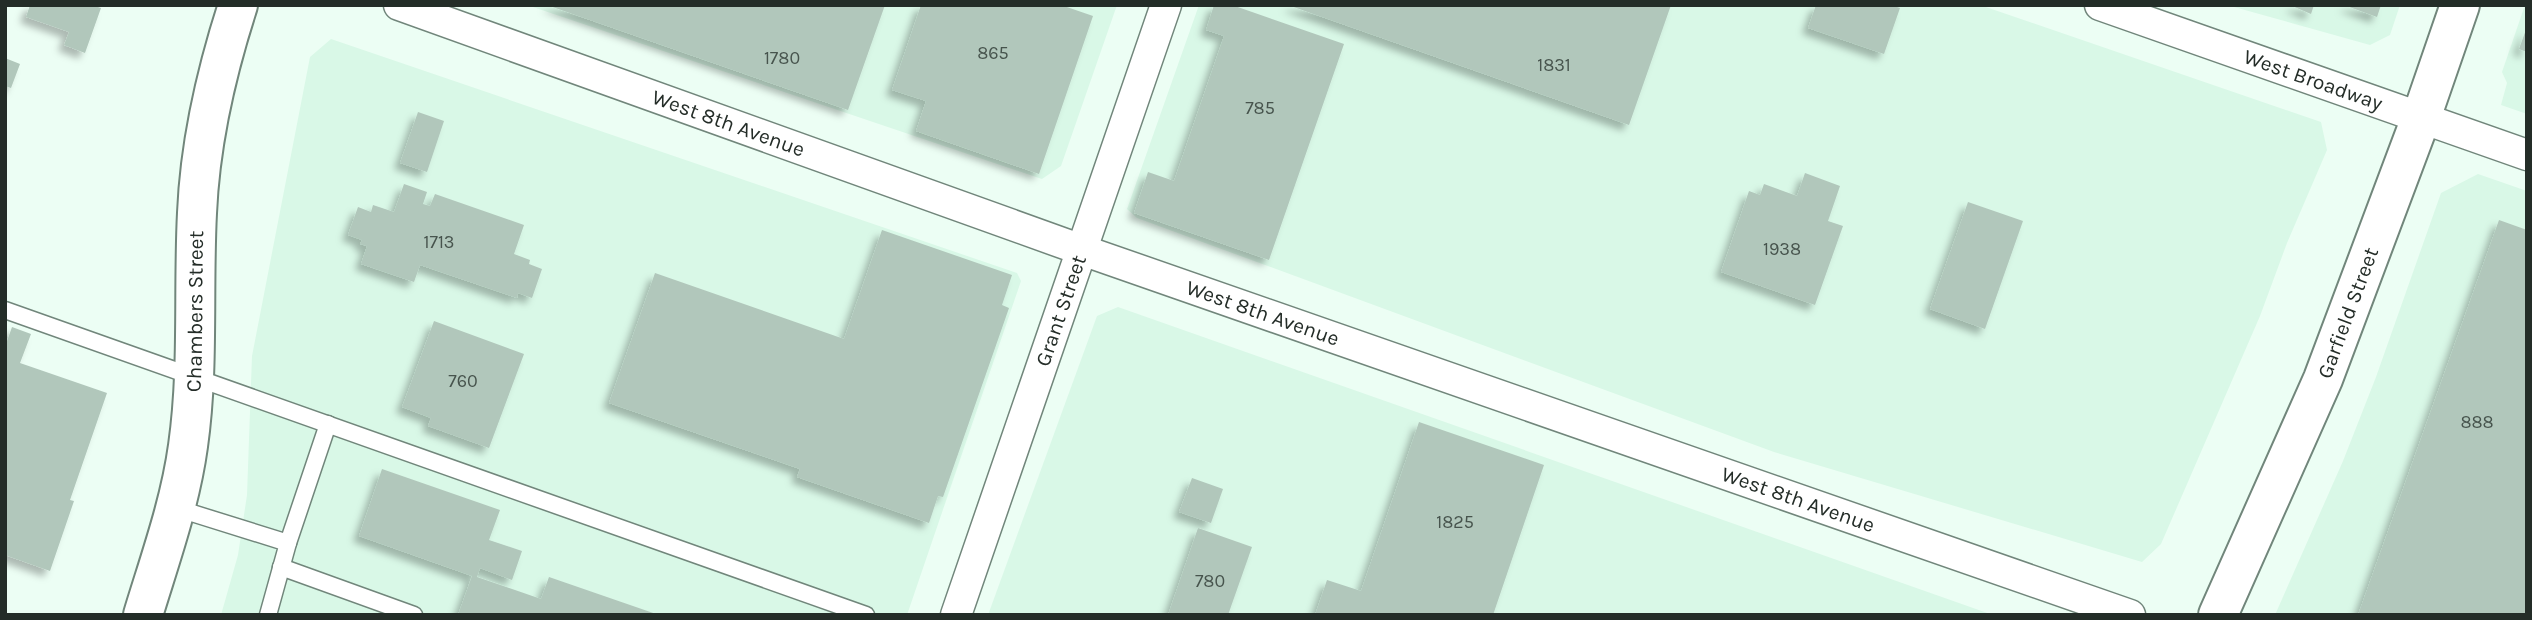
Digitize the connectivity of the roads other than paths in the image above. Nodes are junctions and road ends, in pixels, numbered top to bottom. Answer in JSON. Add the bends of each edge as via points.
{"nodes":[{"id":1,"x":238,"y":5,"type":"edge"},
{"id":2,"x":399,"y":5,"type":"edge"},
{"id":3,"x":1166,"y":5,"type":"edge"},
{"id":4,"x":2100,"y":5,"type":"edge"},
{"id":5,"x":2460,"y":5,"type":"edge"},
{"id":6,"x":2421,"y":118,"type":"junction"},
{"id":7,"x":2527,"y":155,"type":"edge"},
{"id":8,"x":1082,"y":250,"type":"junction"},
{"id":9,"x":5,"y":310,"type":"edge"},
{"id":10,"x":194,"y":377,"type":"junction"},
{"id":11,"x":328,"y":424,"type":"junction"},
{"id":12,"x":176,"y":508,"type":"junction"},
{"id":13,"x":288,"y":543,"type":"junction"},
{"id":14,"x":281,"y":567,"type":"junction"},
{"id":15,"x":143,"y":615,"type":"edge"},
{"id":16,"x":268,"y":615,"type":"edge"},
{"id":17,"x":414,"y":615,"type":"edge"},
{"id":18,"x":866,"y":615,"type":"edge"},
{"id":19,"x":956,"y":615,"type":"edge"},
{"id":20,"x":2130,"y":615,"type":"edge"},
{"id":21,"x":2218,"y":615,"type":"edge"}],
"edges":[{"from":1,"to":10,"type":"main road","name":"Chambers Street","via":[[205,132],[196,222]]},
{"from":2,"to":8,"type":"street","name":"West 8th Avenue"},
{"from":3,"to":8,"type":"street","name":"Grant Street"},
{"from":4,"to":6,"type":"street","name":"West Broadway"},
{"from":5,"to":6,"type":"main road","name":"Garfield Street"},
{"from":6,"to":7,"type":"street","name":"West Broadway"},
{"from":6,"to":21,"type":"main road","name":"Garfield Street","via":[[2323,379]]},
{"from":8,"to":19,"type":"street","name":"Grant Street"},
{"from":8,"to":20,"type":"street","name":"West 8th Avenue"},
{"from":9,"to":10,"type":"lane"},
{"from":10,"to":11,"type":"lane"},
{"from":10,"to":12,"type":"main road","name":"Chambers Street"},
{"from":11,"to":13,"type":"lane"},
{"from":11,"to":18,"type":"lane"},
{"from":12,"to":13,"type":"lane"},
{"from":12,"to":15,"type":"main road","name":"Chambers Street"},
{"from":13,"to":14,"type":"lane"},
{"from":14,"to":16,"type":"lane"},
{"from":14,"to":17,"type":"lane"}]}
